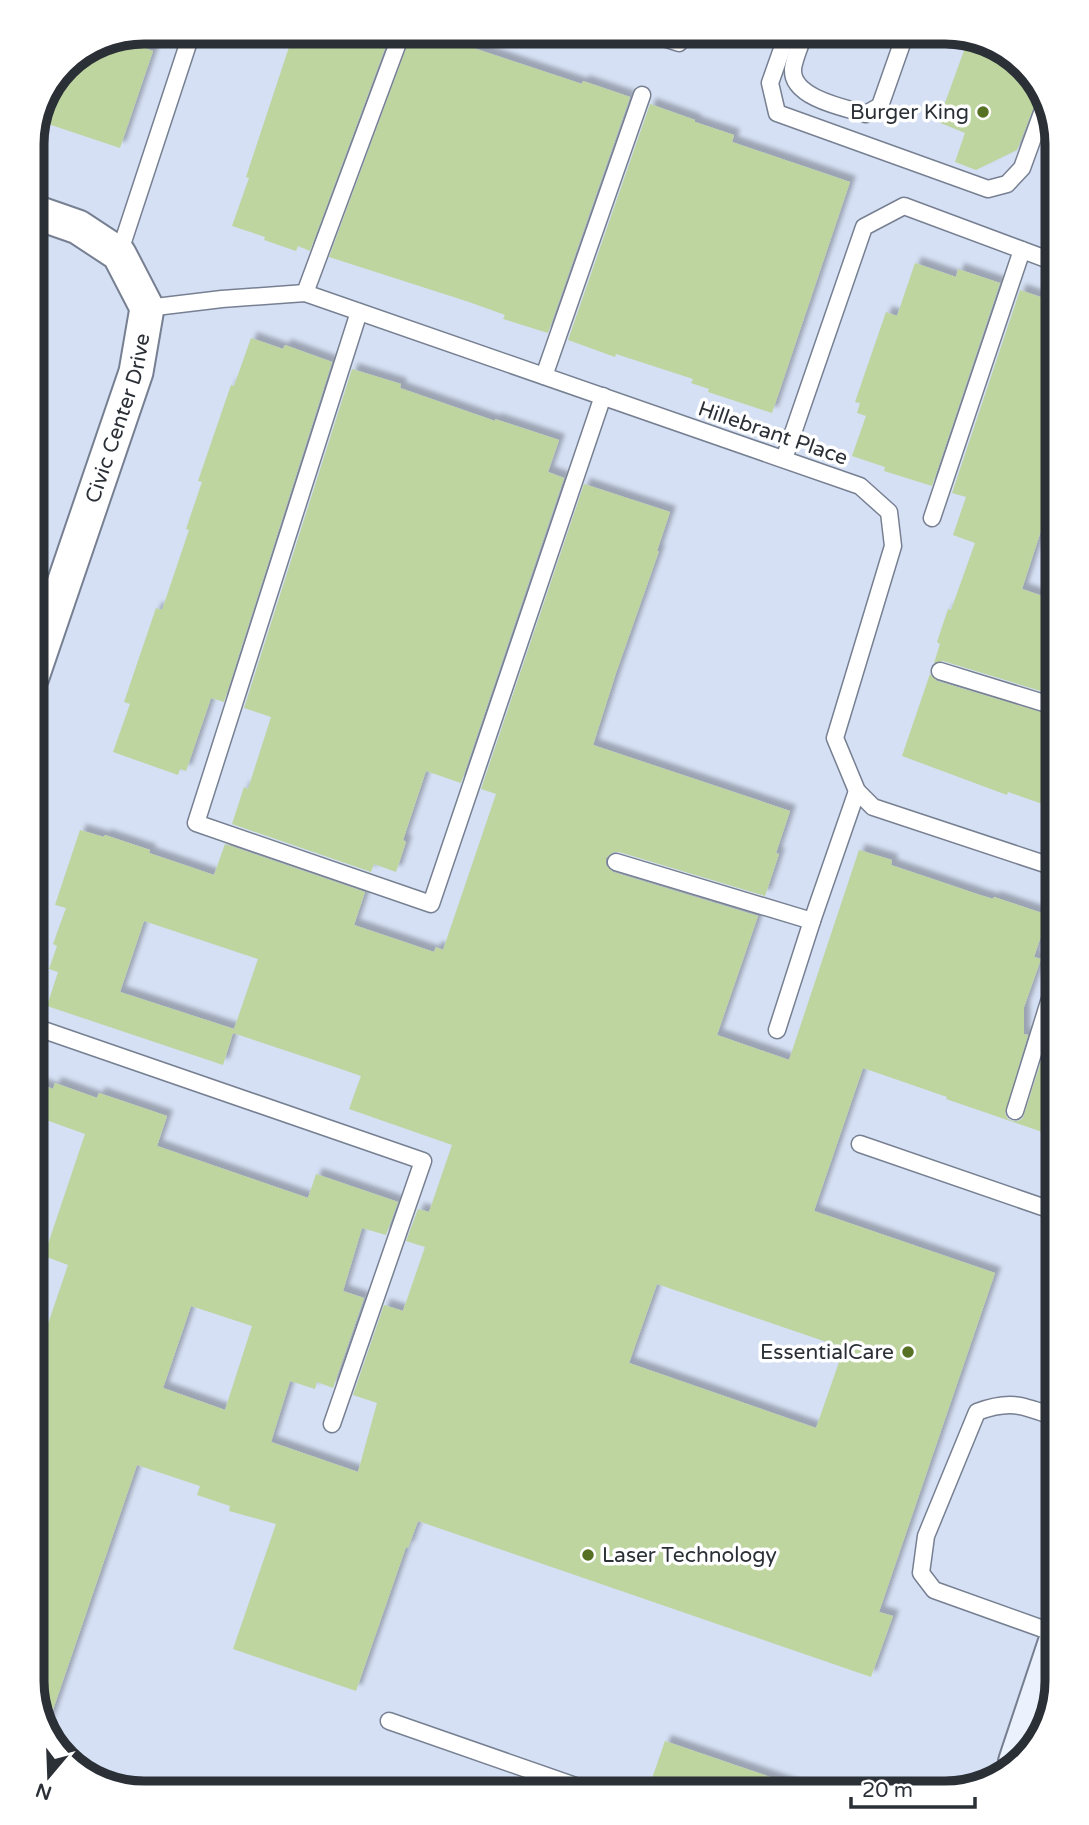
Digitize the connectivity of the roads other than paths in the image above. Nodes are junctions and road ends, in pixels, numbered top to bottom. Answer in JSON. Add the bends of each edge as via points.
{"nodes":[{"id":1,"x":188,"y":44,"type":"edge"},
{"id":2,"x":397,"y":44,"type":"edge"},
{"id":3,"x":784,"y":44,"type":"edge"},
{"id":4,"x":801,"y":44,"type":"edge"},
{"id":5,"x":902,"y":44,"type":"edge"},
{"id":6,"x":642,"y":95,"type":"dead end"},
{"id":7,"x":1041,"y":115,"type":"edge"},
{"id":8,"x":44,"y":215,"type":"edge"},
{"id":9,"x":1022,"y":250,"type":"junction"},
{"id":10,"x":119,"y":254,"type":"junction"},
{"id":11,"x":1045,"y":258,"type":"edge"},
{"id":12,"x":304,"y":293,"type":"junction"},
{"id":13,"x":147,"y":308,"type":"junction"},
{"id":14,"x":359,"y":312,"type":"junction"},
{"id":15,"x":544,"y":376,"type":"junction"},
{"id":16,"x":603,"y":396,"type":"junction"},
{"id":17,"x":784,"y":459,"type":"junction"},
{"id":18,"x":932,"y":518,"type":"dead end"},
{"id":19,"x":44,"y":642,"type":"edge"},
{"id":20,"x":940,"y":671,"type":"dead end"},
{"id":21,"x":1045,"y":703,"type":"edge"},
{"id":22,"x":858,"y":791,"type":"junction"},
{"id":23,"x":616,"y":862,"type":"dead end"},
{"id":24,"x":1045,"y":864,"type":"edge"},
{"id":25,"x":812,"y":921,"type":"junction"},
{"id":26,"x":1045,"y":1017,"type":"edge"},
{"id":27,"x":44,"y":1030,"type":"edge"},
{"id":28,"x":777,"y":1030,"type":"dead end"},
{"id":29,"x":1015,"y":1111,"type":"dead end"},
{"id":30,"x":860,"y":1144,"type":"dead end"},
{"id":31,"x":1045,"y":1208,"type":"edge"},
{"id":32,"x":1045,"y":1414,"type":"edge"},
{"id":33,"x":332,"y":1424,"type":"dead end"},
{"id":34,"x":1045,"y":1629,"type":"edge"},
{"id":35,"x":1045,"y":1684,"type":"edge"},
{"id":36,"x":389,"y":1720,"type":"dead end"},
{"id":37,"x":1025,"y":1740,"type":"edge"},
{"id":38,"x":562,"y":1781,"type":"edge"}],
"edges":[{"from":1,"to":10,"type":"lane"},
{"from":2,"to":12,"type":"lane"},
{"from":3,"to":7,"type":"lane","via":[[769,83],[777,113],[988,189],[1007,184],[1022,168]]},
{"from":4,"to":5,"type":"lane","via":[[793,70],[797,83],[817,100],[866,114],[880,106]]},
{"from":6,"to":15,"type":"lane"},
{"from":8,"to":10,"type":"street","name":"Civic Center Drive","via":[[78,227]]},
{"from":9,"to":11,"type":"lane"},
{"from":9,"to":17,"type":"lane","via":[[904,206],[864,227]]},
{"from":9,"to":18,"type":"lane"},
{"from":10,"to":13,"type":"street","name":"Civic Center Drive"},
{"from":12,"to":13,"type":"lane","name":"Hillebrant Place"},
{"from":12,"to":14,"type":"lane","name":"Hillebrant Place"},
{"from":13,"to":19,"type":"street","name":"Civic Center Drive","via":[[136,372]]},
{"from":14,"to":15,"type":"lane","name":"Hillebrant Place"},
{"from":14,"to":16,"type":"lane","via":[[196,823],[431,904]]},
{"from":15,"to":16,"type":"lane","name":"Hillebrant Place"},
{"from":16,"to":17,"type":"lane","name":"Hillebrant Place"},
{"from":17,"to":22,"type":"lane","name":"Hillebrant Place","via":[[860,486],[888,512],[893,546],[835,738]]},
{"from":20,"to":21,"type":"lane"},
{"from":22,"to":24,"type":"lane","via":[[873,807]]},
{"from":22,"to":25,"type":"lane"},
{"from":23,"to":25,"type":"lane"},
{"from":25,"to":28,"type":"lane"},
{"from":26,"to":29,"type":"lane"},
{"from":27,"to":33,"type":"lane","via":[[423,1160]]},
{"from":30,"to":31,"type":"lane"},
{"from":32,"to":34,"type":"lane","via":[[1020,1405],[977,1412],[926,1536],[921,1573],[934,1590]]},
{"from":35,"to":37,"type":"main road"},
{"from":36,"to":38,"type":"lane"}]}
